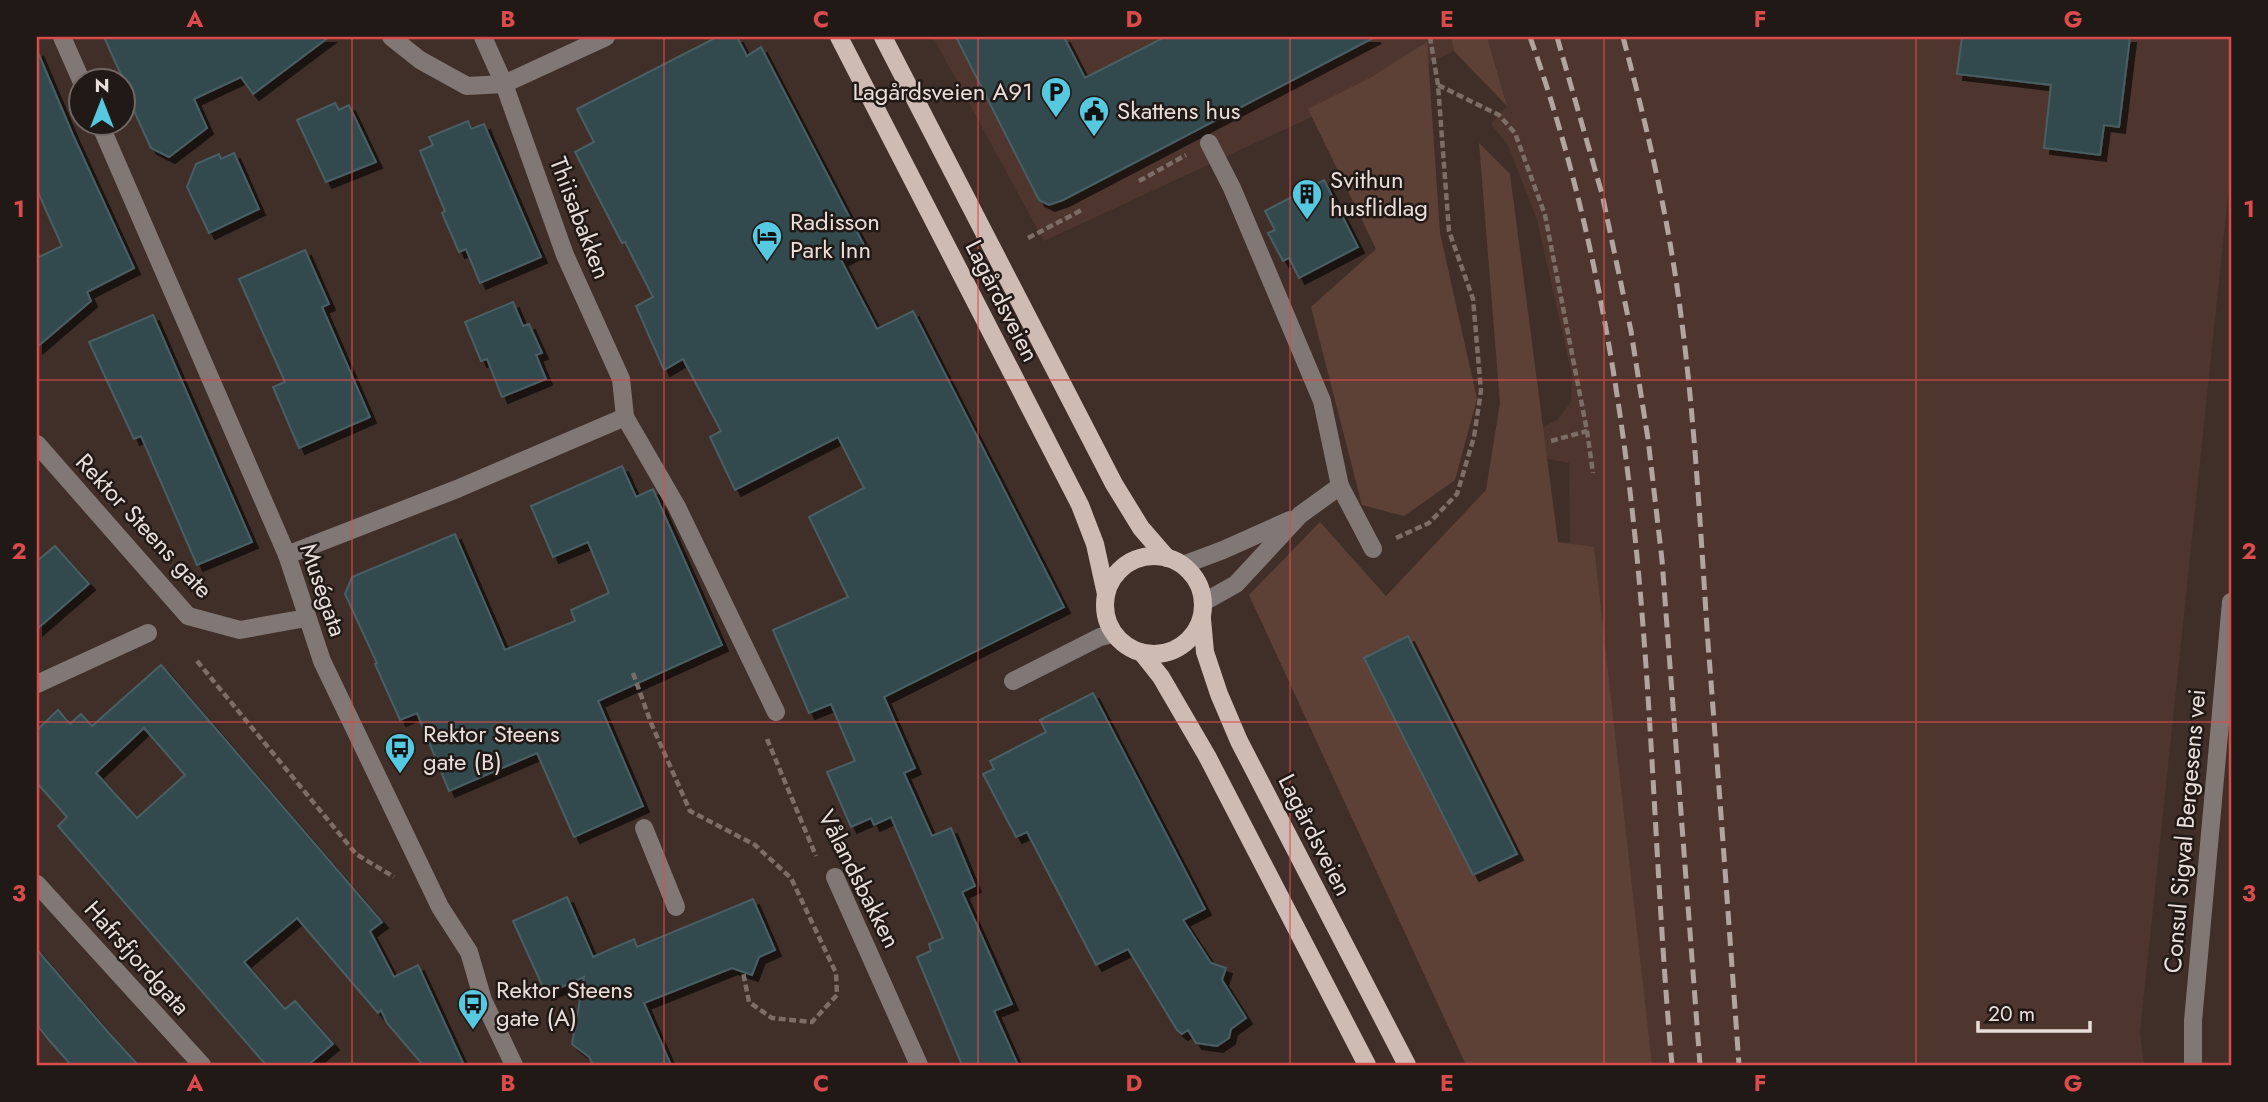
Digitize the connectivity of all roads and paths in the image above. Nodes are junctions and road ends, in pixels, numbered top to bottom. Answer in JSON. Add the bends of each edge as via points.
{"nodes":[{"id":1,"x":62,"y":37,"type":"edge"},
{"id":2,"x":391,"y":37,"type":"edge"},
{"id":3,"x":483,"y":37,"type":"edge"},
{"id":4,"x":606,"y":37,"type":"edge"},
{"id":5,"x":839,"y":37,"type":"edge"},
{"id":6,"x":883,"y":37,"type":"edge"},
{"id":7,"x":1430,"y":37,"type":"edge"},
{"id":8,"x":75,"y":66,"type":"edge"},
{"id":9,"x":504,"y":84,"type":"junction"},
{"id":10,"x":1438,"y":85,"type":"junction"},
{"id":11,"x":105,"y":136,"type":"edge"},
{"id":12,"x":1209,"y":143,"type":"dead end"},
{"id":13,"x":1082,"y":210,"type":"dead end"},
{"id":14,"x":1028,"y":238,"type":"dead end"},
{"id":15,"x":625,"y":417,"type":"junction"},
{"id":16,"x":1587,"y":431,"type":"junction"},
{"id":17,"x":1551,"y":441,"type":"dead end"},
{"id":18,"x":37,"y":444,"type":"edge"},
{"id":19,"x":1593,"y":473,"type":"dead end"},
{"id":20,"x":1340,"y":486,"type":"junction"},
{"id":21,"x":1300,"y":515,"type":"junction"},
{"id":22,"x":1373,"y":549,"type":"joint"},
{"id":23,"x":287,"y":555,"type":"junction"},
{"id":24,"x":1175,"y":561,"type":"junction"},
{"id":25,"x":1106,"y":594,"type":"junction"},
{"id":26,"x":2231,"y":602,"type":"edge"},
{"id":27,"x":1203,"y":611,"type":"junction"},
{"id":28,"x":306,"y":618,"type":"junction"},
{"id":29,"x":148,"y":633,"type":"dead end"},
{"id":30,"x":1114,"y":634,"type":"junction"},
{"id":31,"x":1142,"y":653,"type":"junction"},
{"id":32,"x":198,"y":661,"type":"dead end"},
{"id":33,"x":633,"y":673,"type":"dead end"},
{"id":34,"x":1013,"y":681,"type":"dead end"},
{"id":35,"x":37,"y":684,"type":"edge"},
{"id":36,"x":776,"y":712,"type":"dead end"},
{"id":37,"x":772,"y":752,"type":"dead end"},
{"id":38,"x":644,"y":828,"type":"dead end"},
{"id":39,"x":835,"y":877,"type":"joint"},
{"id":40,"x":404,"y":883,"type":"dead end"},
{"id":41,"x":37,"y":884,"type":"edge"},
{"id":42,"x":676,"y":907,"type":"dead end"},
{"id":43,"x":743,"y":972,"type":"dead end"},
{"id":44,"x":202,"y":1065,"type":"edge"},
{"id":45,"x":514,"y":1065,"type":"edge"},
{"id":46,"x":919,"y":1065,"type":"edge"},
{"id":47,"x":1367,"y":1065,"type":"edge"},
{"id":48,"x":1407,"y":1065,"type":"edge"},
{"id":49,"x":2193,"y":1065,"type":"edge"}],
"edges":[{"from":1,"to":8,"type":"street"},
{"from":2,"to":9,"type":"street","via":[[420,60],[467,86]]},
{"from":3,"to":9,"type":"street","name":"Thiisabakken"},
{"from":4,"to":9,"type":"street"},
{"from":5,"to":25,"type":"main road","name":"Lagårdsveien","via":[[1080,505]]},
{"from":6,"to":24,"type":"main road","name":"Lagårdsveien","via":[[1108,473],[1141,528]]},
{"from":7,"to":10,"type":"path"},
{"from":9,"to":15,"type":"street","name":"Thiisabakken","via":[[565,254],[621,379]]},
{"from":10,"to":16,"type":"path","via":[[1499,115],[1515,133],[1545,215]]},
{"from":10,"to":22,"type":"path","via":[[1449,231],[1473,299],[1480,391],[1474,437],[1457,494],[1429,523]]},
{"from":11,"to":23,"type":"street","name":"Muségata"},
{"from":12,"to":20,"type":"street","via":[[1322,401]]},
{"from":13,"to":14,"type":"path"},
{"from":15,"to":23,"type":"street"},
{"from":15,"to":36,"type":"street","name":"Thiisabakken","via":[[677,507]]},
{"from":16,"to":17,"type":"path"},
{"from":16,"to":19,"type":"path"},
{"from":18,"to":28,"type":"street","name":"Rektor Steens gate","via":[[187,616],[240,630]]},
{"from":20,"to":21,"type":"street"},
{"from":20,"to":22,"type":"street"},
{"from":21,"to":24,"type":"street","via":[[1223,550]]},
{"from":21,"to":27,"type":"street","via":[[1236,584]]},
{"from":23,"to":28,"type":"street","name":"Muségata"},
{"from":24,"to":25,"type":"main road","via":[[1146,556],[1129,563],[1112,579]]},
{"from":24,"to":27,"type":"main road","via":[[1199,585]]},
{"from":25,"to":30,"type":"main road","via":[[1105,613]]},
{"from":26,"to":49,"type":"street","name":"Consul Sigval Bergesens vei","via":[[2193,1021]]},
{"from":27,"to":31,"type":"main road","via":[[1195,635],[1182,646],[1166,653]]},
{"from":27,"to":48,"type":"main road","name":"Lagårdsveien","via":[[1205,652],[1239,741]]},
{"from":28,"to":45,"type":"street","name":"Muségata","via":[[322,661],[440,907],[469,952],[484,1000]]},
{"from":29,"to":35,"type":"street"},
{"from":30,"to":31,"type":"main road"},
{"from":30,"to":34,"type":"street"},
{"from":31,"to":47,"type":"main road","via":[[1208,756]]},
{"from":32,"to":40,"type":"path","via":[[356,854]]},
{"from":33,"to":43,"type":"path","via":[[690,811],[755,845],[791,878],[836,973],[837,995],[812,1022],[772,1018],[749,1002]]},
{"from":37,"to":39,"type":"path","name":"Vålandsbakken","via":[[821,866]]},
{"from":38,"to":42,"type":"street"},
{"from":39,"to":46,"type":"street","name":"Vålandsbakken"},
{"from":41,"to":44,"type":"street","name":"Hafrsfjordgata"}]}
